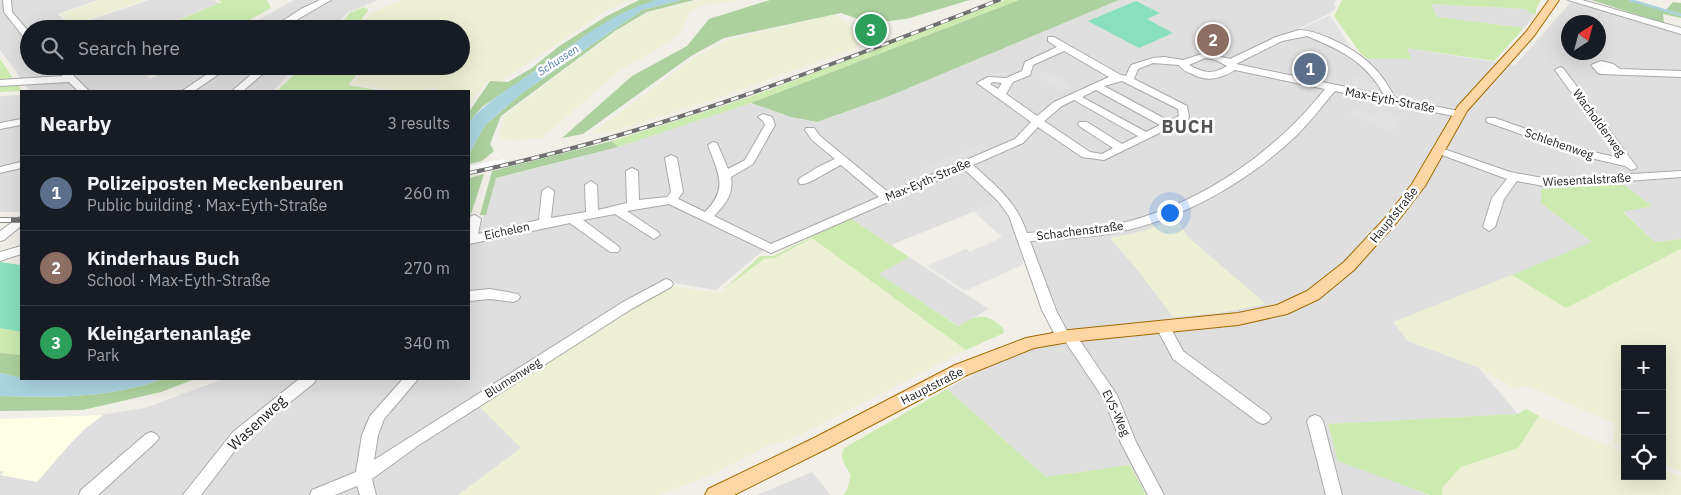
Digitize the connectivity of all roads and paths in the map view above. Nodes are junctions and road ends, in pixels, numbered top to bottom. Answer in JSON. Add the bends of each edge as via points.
{"nodes":[{"id":1,"x":7,"y":0,"type":"edge"},
{"id":2,"x":327,"y":0,"type":"edge"},
{"id":3,"x":1554,"y":0,"type":"edge"},
{"id":4,"x":1572,"y":0,"type":"edge"},
{"id":5,"x":289,"y":20,"type":"edge"},
{"id":6,"x":20,"y":27,"type":"edge"},
{"id":7,"x":1681,"y":32,"type":"edge"},
{"id":8,"x":1050,"y":39,"type":"dead end"},
{"id":9,"x":1064,"y":47,"type":"junction"},
{"id":10,"x":1184,"y":63,"type":"junction"},
{"id":11,"x":1232,"y":65,"type":"junction"},
{"id":12,"x":1560,"y":70,"type":"dead end"},
{"id":13,"x":1616,"y":71,"type":"dead end"},
{"id":14,"x":1681,"y":74,"type":"edge"},
{"id":15,"x":67,"y":75,"type":"edge"},
{"id":16,"x":212,"y":75,"type":"edge"},
{"id":17,"x":256,"y":75,"type":"edge"},
{"id":18,"x":71,"y":79,"type":"junction"},
{"id":19,"x":1124,"y":79,"type":"junction"},
{"id":20,"x":1008,"y":81,"type":"junction"},
{"id":21,"x":0,"y":83,"type":"edge"},
{"id":22,"x":1098,"y":86,"type":"junction"},
{"id":23,"x":1331,"y":89,"type":"junction"},
{"id":24,"x":83,"y":90,"type":"edge"},
{"id":25,"x":190,"y":90,"type":"edge"},
{"id":26,"x":238,"y":90,"type":"edge"},
{"id":27,"x":1000,"y":95,"type":"junction"},
{"id":28,"x":1075,"y":97,"type":"junction"},
{"id":29,"x":1391,"y":100,"type":"junction"},
{"id":30,"x":1458,"y":114,"type":"junction"},
{"id":31,"x":763,"y":117,"type":"dead end"},
{"id":32,"x":1491,"y":120,"type":"dead end"},
{"id":33,"x":1038,"y":121,"type":"junction"},
{"id":34,"x":20,"y":122,"type":"edge"},
{"id":35,"x":1083,"y":124,"type":"dead end"},
{"id":36,"x":1169,"y":125,"type":"junction"},
{"id":37,"x":1,"y":126,"type":"dead end"},
{"id":38,"x":810,"y":130,"type":"dead end"},
{"id":39,"x":1146,"y":136,"type":"junction"},
{"id":40,"x":713,"y":145,"type":"dead end"},
{"id":41,"x":1121,"y":148,"type":"junction"},
{"id":42,"x":1438,"y":150,"type":"junction"},
{"id":43,"x":672,"y":158,"type":"dead end"},
{"id":44,"x":842,"y":160,"type":"junction"},
{"id":45,"x":1629,"y":164,"type":"junction"},
{"id":46,"x":20,"y":165,"type":"edge"},
{"id":47,"x":966,"y":165,"type":"junction"},
{"id":48,"x":0,"y":170,"type":"edge"},
{"id":49,"x":632,"y":172,"type":"dead end"},
{"id":50,"x":1681,"y":174,"type":"edge"},
{"id":51,"x":725,"y":176,"type":"junction"},
{"id":52,"x":1638,"y":177,"type":"junction"},
{"id":53,"x":1513,"y":178,"type":"junction"},
{"id":54,"x":804,"y":181,"type":"dead end"},
{"id":55,"x":591,"y":185,"type":"dead end"},
{"id":56,"x":548,"y":192,"type":"dead end"},
{"id":57,"x":887,"y":198,"type":"junction"},
{"id":58,"x":671,"y":200,"type":"junction"},
{"id":59,"x":633,"y":205,"type":"junction"},
{"id":60,"x":617,"y":210,"type":"junction"},
{"id":61,"x":592,"y":215,"type":"junction"},
{"id":62,"x":707,"y":217,"type":"junction"},
{"id":63,"x":475,"y":219,"type":"dead end"},
{"id":64,"x":574,"y":219,"type":"junction"},
{"id":65,"x":20,"y":221,"type":"edge"},
{"id":66,"x":546,"y":223,"type":"junction"},
{"id":67,"x":1489,"y":227,"type":"dead end"},
{"id":68,"x":654,"y":235,"type":"dead end"},
{"id":69,"x":0,"y":237,"type":"edge"},
{"id":70,"x":1022,"y":238,"type":"junction"},
{"id":71,"x":470,"y":239,"type":"edge"},
{"id":72,"x":614,"y":249,"type":"dead end"},
{"id":73,"x":20,"y":250,"type":"edge"},
{"id":74,"x":0,"y":257,"type":"edge"},
{"id":75,"x":666,"y":284,"type":"dead end"},
{"id":76,"x":470,"y":296,"type":"edge"},
{"id":77,"x":513,"y":297,"type":"dead end"},
{"id":78,"x":1164,"y":327,"type":"junction"},
{"id":79,"x":1066,"y":336,"type":"junction"},
{"id":80,"x":308,"y":380,"type":"edge"},
{"id":81,"x":410,"y":380,"type":"edge"},
{"id":82,"x":1263,"y":418,"type":"dead end"},
{"id":83,"x":1315,"y":421,"type":"dead end"},
{"id":84,"x":152,"y":438,"type":"dead end"},
{"id":85,"x":363,"y":476,"type":"junction"},
{"id":86,"x":87,"y":495,"type":"edge"},
{"id":87,"x":191,"y":495,"type":"edge"},
{"id":88,"x":318,"y":495,"type":"edge"},
{"id":89,"x":368,"y":495,"type":"edge"},
{"id":90,"x":716,"y":495,"type":"edge"},
{"id":91,"x":1156,"y":495,"type":"edge"},
{"id":92,"x":1334,"y":495,"type":"edge"}],
"edges":[{"from":1,"to":6,"type":"street","via":[[8,12]]},
{"from":2,"to":5,"type":"street"},
{"from":3,"to":30,"type":"main road","name":"Hauptstraße","via":[[1530,34]]},
{"from":4,"to":7,"type":"street"},
{"from":8,"to":9,"type":"street"},
{"from":9,"to":19,"type":"street"},
{"from":9,"to":20,"type":"street","via":[[1028,64],[1026,72]]},
{"from":10,"to":11,"type":"street","name":"Max-Eyth-Straße","via":[[1206,54]]},
{"from":10,"to":11,"type":"street","name":"Max-Eyth-Straße","via":[[1184,66],[1210,78],[1219,76]]},
{"from":10,"to":19,"type":"street","name":"Max-Eyth-Straße","via":[[1149,60],[1134,67]]},
{"from":11,"to":23,"type":"street","name":"Max-Eyth-Straße"},
{"from":11,"to":29,"type":"street","via":[[1291,35],[1308,33],[1366,60],[1383,81]]},
{"from":12,"to":45,"type":"street","name":"Wacholderweg"},
{"from":13,"to":14,"type":"street"},
{"from":15,"to":18,"type":"street"},
{"from":16,"to":25,"type":"street"},
{"from":17,"to":26,"type":"street"},
{"from":18,"to":21,"type":"street"},
{"from":18,"to":24,"type":"street"},
{"from":19,"to":22,"type":"street","name":"Max-Eyth-Straße","via":[[1108,80]]},
{"from":19,"to":36,"type":"street","via":[[1183,108],[1184,117]]},
{"from":20,"to":27,"type":"street"},
{"from":20,"to":27,"type":"street","via":[[992,79],[982,83]]},
{"from":22,"to":28,"type":"street","name":"Max-Eyth-Straße"},
{"from":22,"to":36,"type":"street"},
{"from":23,"to":29,"type":"street","name":"Max-Eyth-Straße"},
{"from":23,"to":70,"type":"street","name":"Schachenstraße","via":[[1311,114],[1271,151],[1234,177],[1171,211],[1110,229]]},
{"from":27,"to":33,"type":"street"},
{"from":28,"to":33,"type":"street","name":"Max-Eyth-Straße","via":[[1058,104]]},
{"from":28,"to":39,"type":"street"},
{"from":29,"to":30,"type":"street","name":"Max-Eyth-Straße"},
{"from":30,"to":42,"type":"main road","name":"Hauptstraße"},
{"from":31,"to":51,"type":"street","via":[[770,125],[749,162]]},
{"from":32,"to":45,"type":"street","name":"Schlehenweg","via":[[1586,154]]},
{"from":33,"to":41,"type":"street","via":[[1086,155],[1104,157]]},
{"from":33,"to":47,"type":"street","name":"Max-Eyth-Straße","via":[[1020,141]]},
{"from":34,"to":37,"type":"street"},
{"from":35,"to":41,"type":"street"},
{"from":36,"to":39,"type":"street"},
{"from":38,"to":44,"type":"street"},
{"from":39,"to":41,"type":"street"},
{"from":40,"to":51,"type":"street"},
{"from":42,"to":53,"type":"street","name":"Wiesentalstraße"},
{"from":42,"to":78,"type":"main road","name":"Hauptstraße","via":[[1418,186],[1392,219],[1363,253],[1319,291],[1293,305],[1258,316]]},
{"from":43,"to":58,"type":"street","via":[[677,192]]},
{"from":44,"to":54,"type":"street"},
{"from":44,"to":57,"type":"street"},
{"from":45,"to":52,"type":"street","name":"Wacholderweg"},
{"from":46,"to":48,"type":"street"},
{"from":47,"to":57,"type":"street","name":"Max-Eyth-Straße"},
{"from":47,"to":70,"type":"street","name":"EVS-Weg","via":[[1002,198],[1015,216]]},
{"from":49,"to":59,"type":"street"},
{"from":50,"to":52,"type":"street","name":"Wiesentalstraße"},
{"from":51,"to":62,"type":"street","via":[[727,193]]},
{"from":52,"to":53,"type":"street","name":"Wiesentalstraße","via":[[1548,183]]},
{"from":53,"to":67,"type":"street","via":[[1498,198]]},
{"from":55,"to":61,"type":"street"},
{"from":56,"to":66,"type":"street","name":"Eichelen"},
{"from":57,"to":62,"type":"street","name":"Max-Eyth-Straße","via":[[772,249]]},
{"from":58,"to":59,"type":"street","name":"Eichelen"},
{"from":58,"to":62,"type":"street"},
{"from":59,"to":60,"type":"street","name":"Eichelen"},
{"from":60,"to":61,"type":"street","name":"Eichelen"},
{"from":60,"to":68,"type":"street"},
{"from":61,"to":64,"type":"street","name":"Eichelen"},
{"from":63,"to":71,"type":"street"},
{"from":64,"to":66,"type":"street","name":"Eichelen"},
{"from":64,"to":72,"type":"street"},
{"from":65,"to":69,"type":"street"},
{"from":66,"to":71,"type":"street","name":"Eichelen"},
{"from":70,"to":79,"type":"street","name":"EVS-Weg","via":[[1049,310]]},
{"from":73,"to":74,"type":"street"},
{"from":75,"to":85,"type":"street","name":"Blumenweg","via":[[603,320]]},
{"from":76,"to":77,"type":"street"},
{"from":78,"to":79,"type":"main road","name":"Hauptstraße"},
{"from":78,"to":82,"type":"street","via":[[1178,355]]},
{"from":79,"to":90,"type":"main road","name":"Hauptstraße","via":[[1032,342],[961,370]]},
{"from":79,"to":91,"type":"street","name":"EVS-Weg","via":[[1112,399]]},
{"from":80,"to":87,"type":"street","name":"Wasenweg","via":[[238,436]]},
{"from":81,"to":85,"type":"street","via":[[378,416],[370,435]]},
{"from":83,"to":92,"type":"street"},
{"from":84,"to":86,"type":"street"},
{"from":85,"to":88,"type":"street","name":"Blumenweg"},
{"from":85,"to":89,"type":"street"}]}
